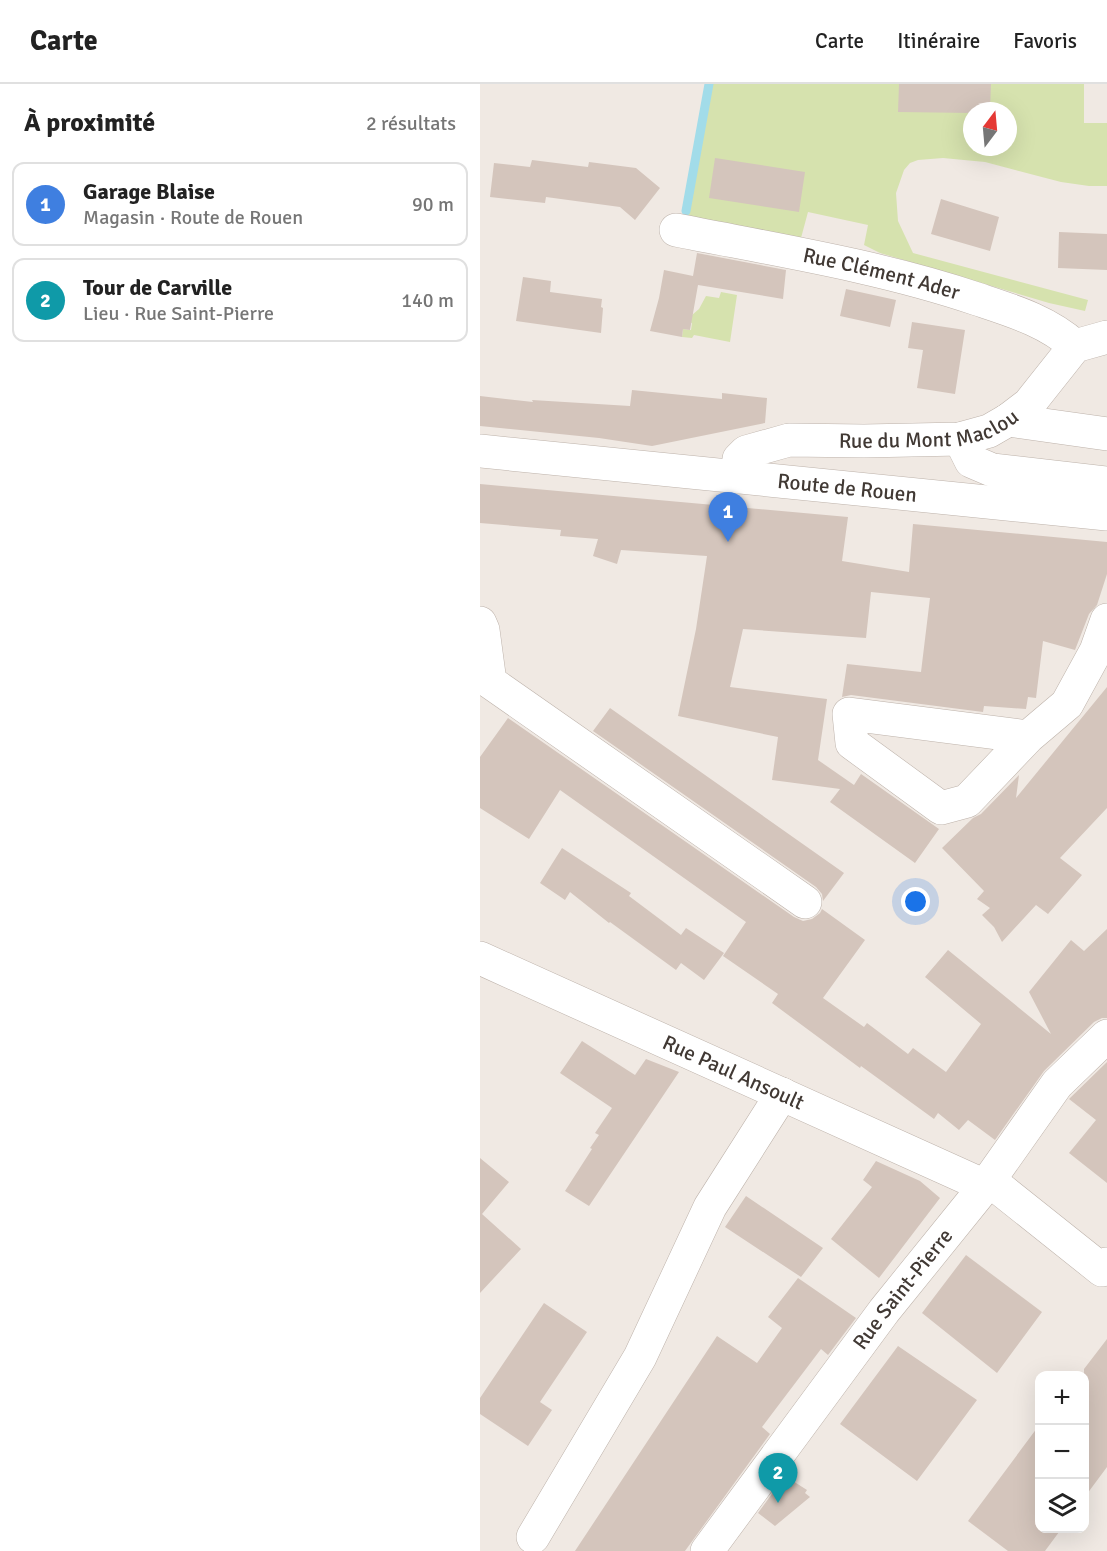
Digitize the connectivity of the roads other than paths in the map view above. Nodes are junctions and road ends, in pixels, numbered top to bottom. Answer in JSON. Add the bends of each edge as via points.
{"nodes":[{"id":1,"x":676,"y":230,"type":"dead end"},
{"id":2,"x":1107,"y":338,"type":"edge"},
{"id":3,"x":1075,"y":346,"type":"junction"},
{"id":4,"x":1008,"y":420,"type":"junction"},
{"id":5,"x":1107,"y":434,"type":"edge"},
{"id":6,"x":960,"y":439,"type":"junction"},
{"id":7,"x":480,"y":451,"type":"edge"},
{"id":8,"x":737,"y":477,"type":"junction"},
{"id":9,"x":1107,"y":483,"type":"edge"},
{"id":10,"x":1107,"y":514,"type":"edge"},
{"id":11,"x":1107,"y":620,"type":"edge"},
{"id":12,"x":480,"y":623,"type":"edge"},
{"id":13,"x":1028,"y":738,"type":"junction"},
{"id":14,"x":804,"y":902,"type":"dead end"},
{"id":15,"x":480,"y":958,"type":"edge"},
{"id":16,"x":1107,"y":1036,"type":"edge"},
{"id":17,"x":782,"y":1094,"type":"junction"},
{"id":18,"x":987,"y":1183,"type":"junction"},
{"id":19,"x":1107,"y":1264,"type":"edge"},
{"id":20,"x":533,"y":1538,"type":"dead end"},
{"id":21,"x":707,"y":1551,"type":"edge"}],
"edges":[{"from":1,"to":3,"type":"street","name":"Rue Clément Ader","via":[[939,286],[1026,316],[1059,332]]},
{"from":2,"to":3,"type":"street"},
{"from":3,"to":4,"type":"street","name":"Rue du Mont Maclou","via":[[1029,404]]},
{"from":4,"to":5,"type":"street"},
{"from":4,"to":6,"type":"street","name":"Rue du Mont Maclou","via":[[989,431]]},
{"from":6,"to":8,"type":"street","name":"Rue du Mont Maclou","via":[[789,440],[746,452],[740,459]]},
{"from":6,"to":9,"type":"street","via":[[972,461],[992,470]]},
{"from":7,"to":8,"type":"street","name":"Route de Rouen"},
{"from":8,"to":10,"type":"street","name":"Route de Rouen"},
{"from":11,"to":13,"type":"street","via":[[1096,651],[1067,704]]},
{"from":12,"to":14,"type":"street","via":[[490,682]]},
{"from":13,"to":13,"type":"street","via":[[967,801],[941,808],[852,743],[849,714]]},
{"from":15,"to":17,"type":"street","name":"Rue Paul Ansoult"},
{"from":16,"to":18,"type":"street","name":"Rue Saint-Pierre","via":[[1058,1084]]},
{"from":17,"to":18,"type":"street","name":"Rue Paul Ansoult"},
{"from":17,"to":20,"type":"street","via":[[710,1207],[640,1357]]},
{"from":18,"to":19,"type":"street","name":"Rue Paul Ansoult","via":[[1102,1270]]},
{"from":18,"to":21,"type":"street","name":"Rue Saint-Pierre","via":[[877,1321]]}]}
